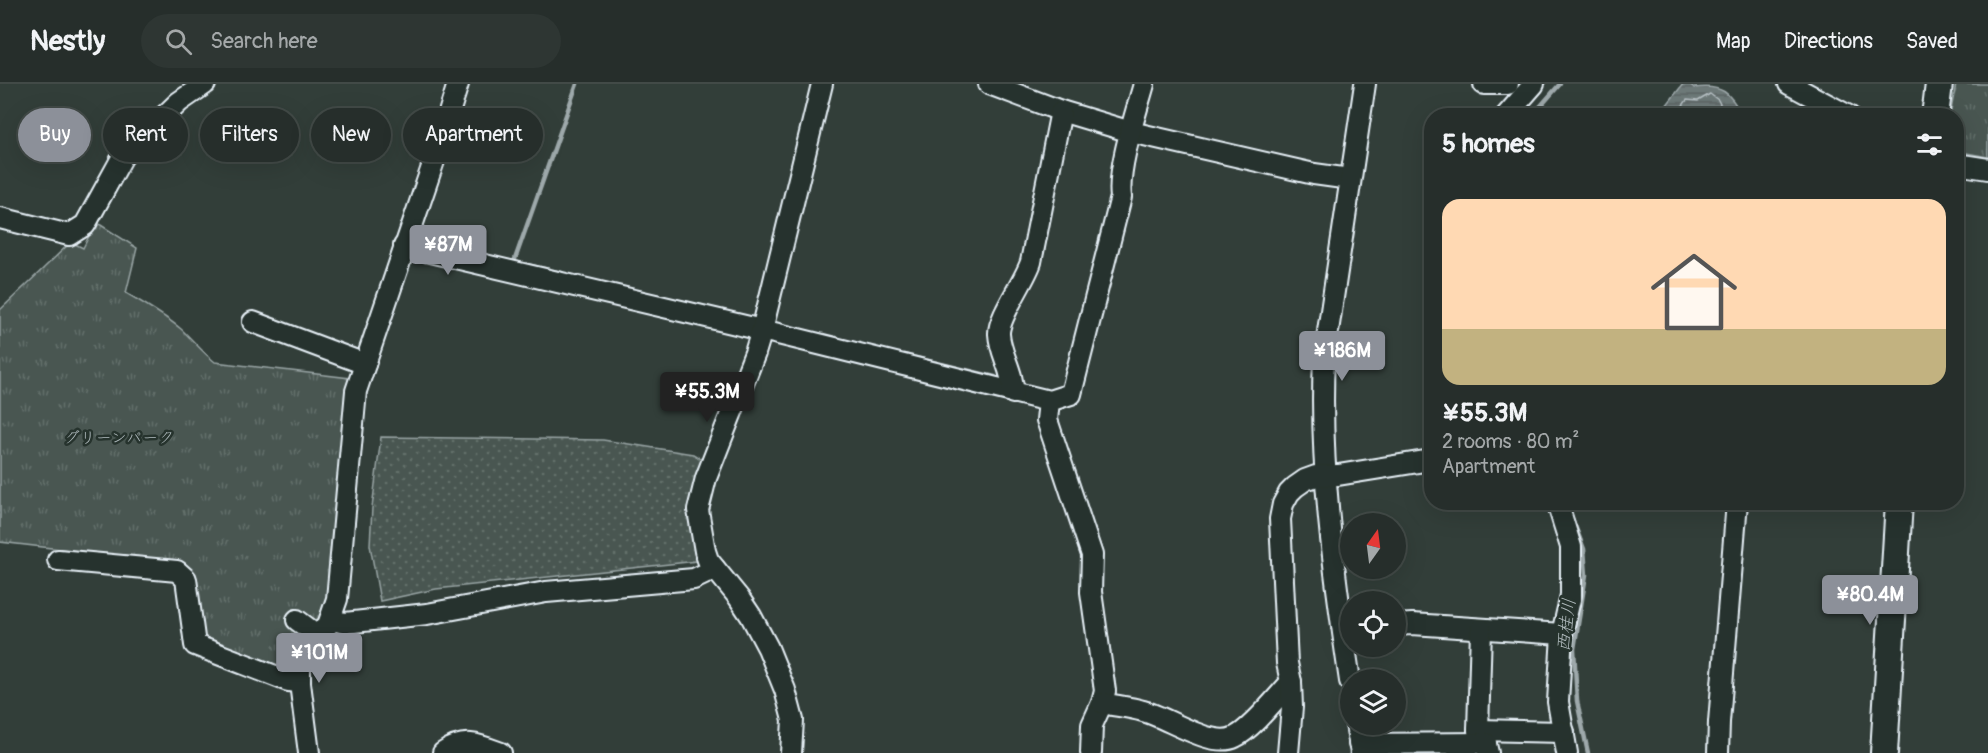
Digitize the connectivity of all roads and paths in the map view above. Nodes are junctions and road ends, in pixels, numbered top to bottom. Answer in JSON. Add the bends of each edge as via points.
{"nodes":[{"id":1,"x":205,"y":84,"type":"edge"},
{"id":2,"x":458,"y":84,"type":"edge"},
{"id":3,"x":822,"y":84,"type":"edge"},
{"id":4,"x":989,"y":84,"type":"edge"},
{"id":5,"x":1144,"y":84,"type":"edge"},
{"id":6,"x":1365,"y":84,"type":"edge"},
{"id":7,"x":1484,"y":84,"type":"edge"},
{"id":8,"x":1508,"y":84,"type":"edge"},
{"id":9,"x":1534,"y":84,"type":"edge"},
{"id":10,"x":1790,"y":84,"type":"edge"},
{"id":11,"x":1940,"y":84,"type":"edge"},
{"id":12,"x":1513,"y":108,"type":"edge"},
{"id":13,"x":1834,"y":108,"type":"edge"},
{"id":14,"x":1936,"y":108,"type":"edge"},
{"id":15,"x":1061,"y":111,"type":"junction"},
{"id":16,"x":1131,"y":132,"type":"junction"},
{"id":17,"x":1964,"y":165,"type":"edge"},
{"id":18,"x":1988,"y":169,"type":"edge"},
{"id":19,"x":1350,"y":179,"type":"junction"},
{"id":20,"x":0,"y":218,"type":"edge"},
{"id":21,"x":404,"y":246,"type":"junction"},
{"id":22,"x":253,"y":322,"type":"dead end"},
{"id":23,"x":762,"y":330,"type":"junction"},
{"id":24,"x":364,"y":364,"type":"junction"},
{"id":25,"x":1012,"y":393,"type":"junction"},
{"id":26,"x":1049,"y":401,"type":"junction"},
{"id":27,"x":1424,"y":461,"type":"edge"},
{"id":28,"x":1326,"y":476,"type":"junction"},
{"id":29,"x":1559,"y":510,"type":"edge"},
{"id":30,"x":1736,"y":510,"type":"edge"},
{"id":31,"x":1899,"y":510,"type":"edge"},
{"id":32,"x":58,"y":560,"type":"dead end"},
{"id":33,"x":715,"y":569,"type":"junction"},
{"id":34,"x":1340,"y":591,"type":"edge"},
{"id":35,"x":297,"y":620,"type":"dead end"},
{"id":36,"x":331,"y":620,"type":"junction"},
{"id":37,"x":1406,"y":624,"type":"edge"},
{"id":38,"x":1481,"y":629,"type":"junction"},
{"id":39,"x":1562,"y":634,"type":"junction"},
{"id":40,"x":317,"y":635,"type":"junction"},
{"id":41,"x":1291,"y":682,"type":"junction"},
{"id":42,"x":300,"y":683,"type":"junction"},
{"id":43,"x":1102,"y":702,"type":"junction"},
{"id":44,"x":1564,"y":732,"type":"junction"},
{"id":45,"x":1359,"y":740,"type":"edge"},
{"id":46,"x":1484,"y":742,"type":"edge"},
{"id":47,"x":309,"y":753,"type":"edge"},
{"id":48,"x":443,"y":753,"type":"edge"},
{"id":49,"x":501,"y":753,"type":"edge"},
{"id":50,"x":791,"y":753,"type":"edge"},
{"id":51,"x":1091,"y":753,"type":"edge"},
{"id":52,"x":1288,"y":753,"type":"edge"},
{"id":53,"x":1567,"y":753,"type":"edge"},
{"id":54,"x":1718,"y":753,"type":"edge"},
{"id":55,"x":1884,"y":753,"type":"edge"}],
"edges":[{"from":1,"to":20,"type":"street","via":[[179,102],[123,156],[85,225],[69,235]]},
{"from":2,"to":21,"type":"street"},
{"from":3,"to":23,"type":"street"},
{"from":4,"to":15,"type":"street"},
{"from":5,"to":16,"type":"street"},
{"from":6,"to":19,"type":"street"},
{"from":7,"to":8,"type":"street"},
{"from":9,"to":12,"type":"street"},
{"from":10,"to":13,"type":"street"},
{"from":11,"to":14,"type":"main road"},
{"from":15,"to":16,"type":"street"},
{"from":15,"to":25,"type":"street","via":[[1032,262],[998,331],[1013,383]]},
{"from":16,"to":19,"type":"street"},
{"from":16,"to":26,"type":"street","via":[[1119,186],[1121,197],[1071,394]]},
{"from":17,"to":18,"type":"street"},
{"from":19,"to":28,"type":"street","via":[[1324,358]]},
{"from":21,"to":23,"type":"street"},
{"from":21,"to":24,"type":"street"},
{"from":22,"to":24,"type":"street"},
{"from":23,"to":25,"type":"street"},
{"from":23,"to":33,"type":"street","via":[[699,501],[705,551]]},
{"from":24,"to":36,"type":"street","via":[[356,391],[337,598]]},
{"from":25,"to":26,"type":"street"},
{"from":26,"to":43,"type":"street","via":[[1047,420],[1092,555],[1090,592],[1105,691]]},
{"from":27,"to":28,"type":"street"},
{"from":28,"to":34,"type":"street"},
{"from":28,"to":41,"type":"street","via":[[1316,476],[1295,486],[1283,504],[1280,519]]},
{"from":29,"to":39,"type":"street","via":[[1571,547],[1571,595]]},
{"from":30,"to":54,"type":"street"},
{"from":31,"to":55,"type":"main road"},
{"from":32,"to":42,"type":"street","via":[[177,571],[186,579],[195,645]]},
{"from":33,"to":36,"type":"street","via":[[694,579],[546,592],[427,614]]},
{"from":33,"to":50,"type":"street","via":[[740,598],[768,648],[790,705]]},
{"from":35,"to":40,"type":"street"},
{"from":36,"to":40,"type":"street"},
{"from":37,"to":38,"type":"street"},
{"from":38,"to":39,"type":"street"},
{"from":38,"to":46,"type":"street"},
{"from":39,"to":44,"type":"street","via":[[1558,702]]},
{"from":40,"to":42,"type":"street","via":[[300,657]]},
{"from":41,"to":43,"type":"street","via":[[1247,728],[1234,738],[1222,740],[1144,711]]},
{"from":41,"to":52,"type":"street"},
{"from":42,"to":47,"type":"street"},
{"from":43,"to":51,"type":"street","via":[[1092,725]]},
{"from":44,"to":46,"type":"street"},
{"from":44,"to":53,"type":"street"},
{"from":45,"to":46,"type":"street"},
{"from":48,"to":49,"type":"street","via":[[462,743]]}]}
